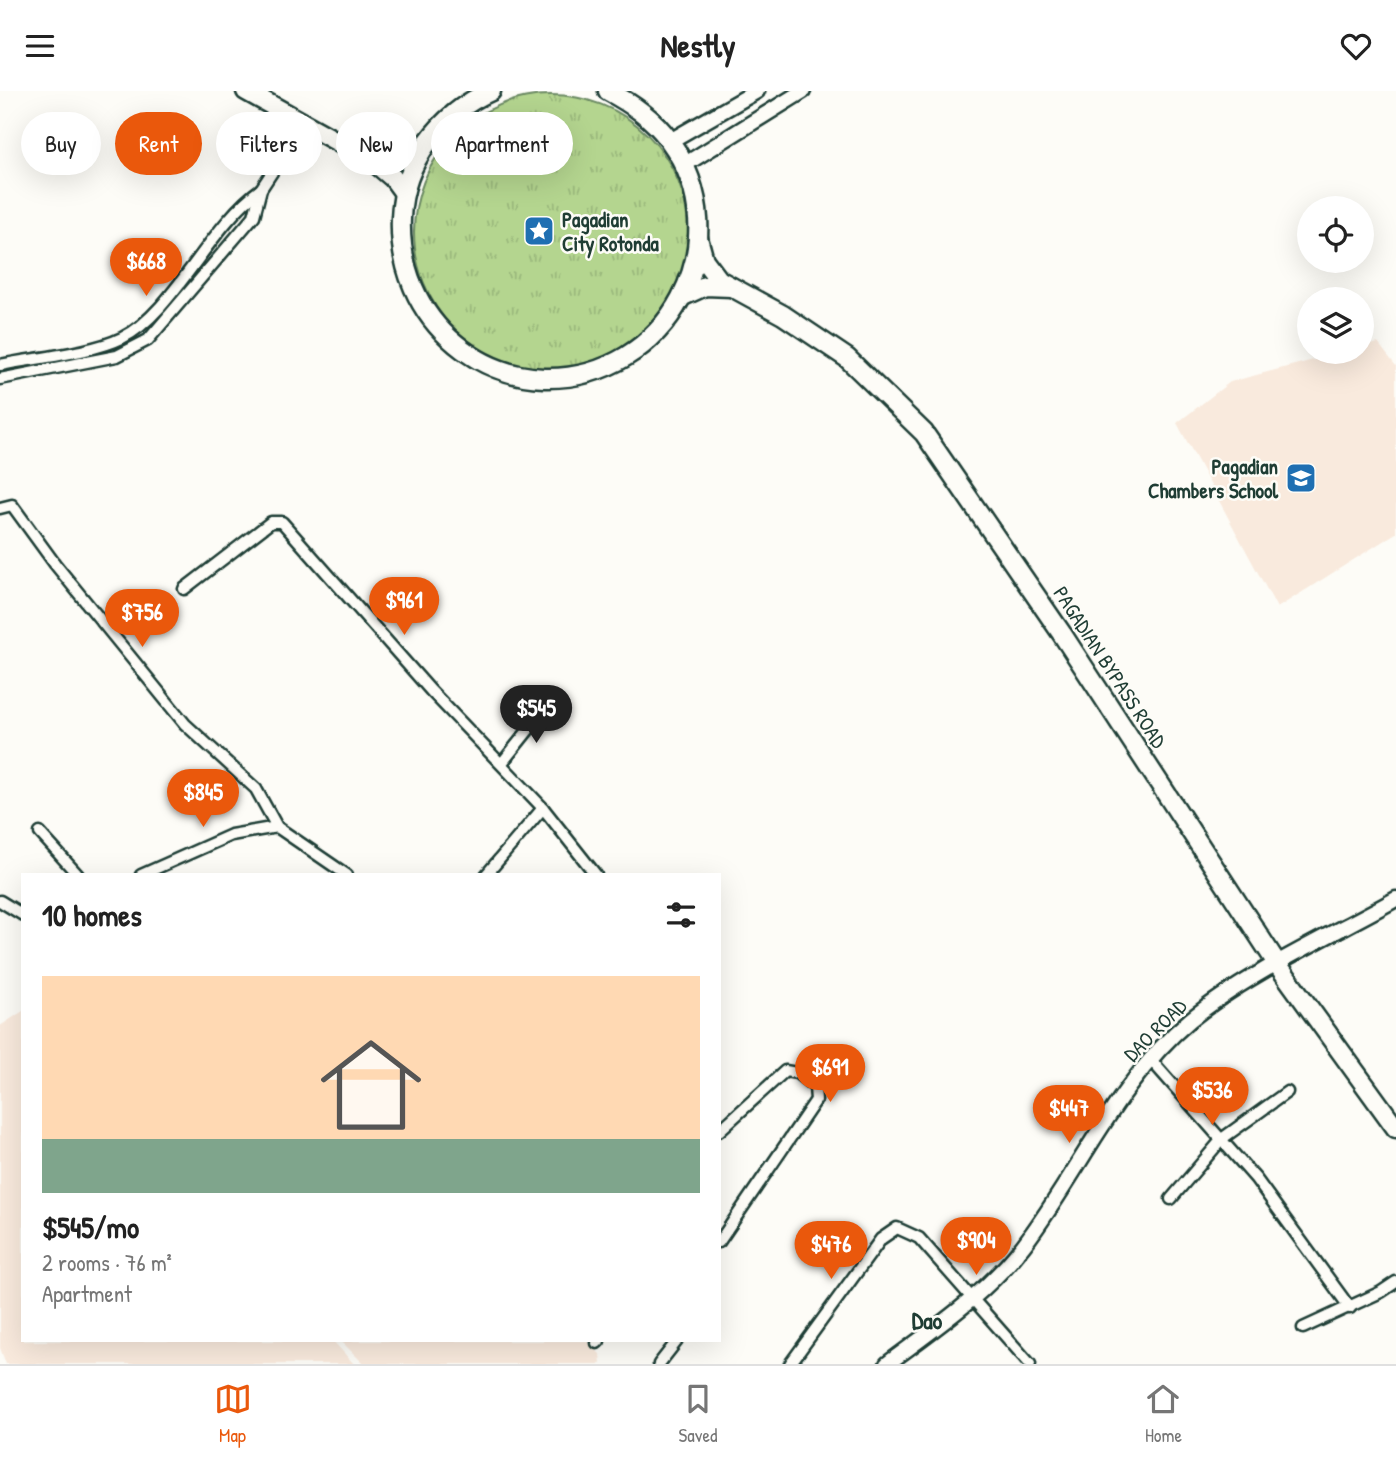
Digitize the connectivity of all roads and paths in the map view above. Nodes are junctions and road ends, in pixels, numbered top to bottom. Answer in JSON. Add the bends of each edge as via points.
{"nodes":[{"id":1,"x":246,"y":91,"type":"edge"},
{"id":2,"x":491,"y":91,"type":"edge"},
{"id":3,"x":608,"y":91,"type":"edge"},
{"id":4,"x":757,"y":91,"type":"edge"},
{"id":5,"x":803,"y":91,"type":"edge"},
{"id":6,"x":281,"y":112,"type":"edge"},
{"id":7,"x":670,"y":141,"type":"junction"},
{"id":8,"x":420,"y":154,"type":"junction"},
{"id":9,"x":417,"y":155,"type":"edge"},
{"id":10,"x":684,"y":166,"type":"junction"},
{"id":11,"x":270,"y":175,"type":"edge"},
{"id":12,"x":389,"y":175,"type":"edge"},
{"id":13,"x":261,"y":189,"type":"junction"},
{"id":14,"x":404,"y":193,"type":"junction"},
{"id":15,"x":698,"y":238,"type":"junction"},
{"id":16,"x":731,"y":288,"type":"junction"},
{"id":17,"x":683,"y":296,"type":"junction"},
{"id":18,"x":0,"y":365,"type":"edge"},
{"id":19,"x":0,"y":379,"type":"edge"},
{"id":20,"x":0,"y":509,"type":"edge"},
{"id":21,"x":184,"y":589,"type":"dead end"},
{"id":22,"x":546,"y":708,"type":"dead end"},
{"id":23,"x":502,"y":763,"type":"junction"},
{"id":24,"x":543,"y":808,"type":"junction"},
{"id":25,"x":277,"y":827,"type":"junction"},
{"id":26,"x":40,"y":833,"type":"dead end"},
{"id":27,"x":76,"y":873,"type":"edge"},
{"id":28,"x":145,"y":873,"type":"edge"},
{"id":29,"x":344,"y":873,"type":"edge"},
{"id":30,"x":488,"y":873,"type":"edge"},
{"id":31,"x":594,"y":873,"type":"edge"},
{"id":32,"x":1396,"y":899,"type":"edge"},
{"id":33,"x":0,"y":901,"type":"edge"},
{"id":34,"x":21,"y":914,"type":"edge"},
{"id":35,"x":1278,"y":965,"type":"junction"},
{"id":36,"x":1151,"y":1060,"type":"junction"},
{"id":37,"x":1287,"y":1092,"type":"dead end"},
{"id":38,"x":1396,"y":1128,"type":"edge"},
{"id":39,"x":721,"y":1129,"type":"edge"},
{"id":40,"x":1223,"y":1138,"type":"junction"},
{"id":41,"x":1171,"y":1199,"type":"dead end"},
{"id":42,"x":721,"y":1239,"type":"edge"},
{"id":43,"x":1396,"y":1282,"type":"edge"},
{"id":44,"x":974,"y":1298,"type":"junction"},
{"id":45,"x":1350,"y":1308,"type":"junction"},
{"id":46,"x":1303,"y":1328,"type":"dead end"},
{"id":47,"x":676,"y":1342,"type":"edge"},
{"id":48,"x":659,"y":1364,"type":"edge"},
{"id":49,"x":790,"y":1364,"type":"edge"},
{"id":50,"x":887,"y":1364,"type":"edge"},
{"id":51,"x":1030,"y":1364,"type":"edge"}],
"edges":[{"from":1,"to":6,"type":"highway"},
{"from":2,"to":8,"type":"highway","via":[[454,113]]},
{"from":3,"to":7,"type":"highway","via":[[641,112]]},
{"from":4,"to":7,"type":"street"},
{"from":5,"to":10,"type":"street"},
{"from":7,"to":10,"type":"highway"},
{"from":8,"to":9,"type":"highway"},
{"from":8,"to":14,"type":"highway"},
{"from":10,"to":15,"type":"highway","via":[[696,201]]},
{"from":11,"to":13,"type":"street"},
{"from":12,"to":14,"type":"highway"},
{"from":13,"to":18,"type":"street","via":[[241,203],[159,306],[123,338]]},
{"from":13,"to":19,"type":"street","via":[[254,216],[148,340],[117,356]]},
{"from":14,"to":17,"type":"highway","via":[[402,252],[418,299],[448,338],[498,369],[556,378],[613,364],[653,336]]},
{"from":15,"to":16,"type":"highway","name":"PAGADIAN BYPASS ROAD","via":[[711,270]]},
{"from":15,"to":17,"type":"highway"},
{"from":16,"to":17,"type":"highway","via":[[705,286]]},
{"from":16,"to":35,"type":"highway","name":"PAGADIAN BYPASS ROAD","via":[[783,315],[847,358],[924,433],[1062,634]]},
{"from":20,"to":25,"type":"street","via":[[12,505],[185,724],[256,789]]},
{"from":21,"to":23,"type":"street","via":[[271,522],[282,521],[431,691]]},
{"from":22,"to":23,"type":"street"},
{"from":23,"to":24,"type":"street"},
{"from":24,"to":30,"type":"street"},
{"from":24,"to":31,"type":"street"},
{"from":25,"to":28,"type":"street","via":[[230,835]]},
{"from":25,"to":29,"type":"street"},
{"from":26,"to":27,"type":"street"},
{"from":32,"to":35,"type":"street","name":"DAO ROAD"},
{"from":33,"to":34,"type":"street"},
{"from":35,"to":36,"type":"street","name":"DAO ROAD","via":[[1190,1020]]},
{"from":35,"to":38,"type":"highway","name":"PAGADIAN BYPASS ROAD"},
{"from":36,"to":40,"type":"street"},
{"from":36,"to":44,"type":"street","name":"DAO ROAD","via":[[1023,1246]]},
{"from":37,"to":40,"type":"street"},
{"from":39,"to":42,"type":"street","via":[[785,1071],[797,1073],[815,1087],[816,1100]]},
{"from":40,"to":41,"type":"street"},
{"from":40,"to":45,"type":"street"},
{"from":43,"to":45,"type":"street"},
{"from":44,"to":49,"type":"street","via":[[919,1238],[897,1228],[881,1239]]},
{"from":44,"to":50,"type":"street","name":"DAO ROAD"},
{"from":44,"to":51,"type":"street"},
{"from":45,"to":46,"type":"street"},
{"from":47,"to":48,"type":"street"}]}
